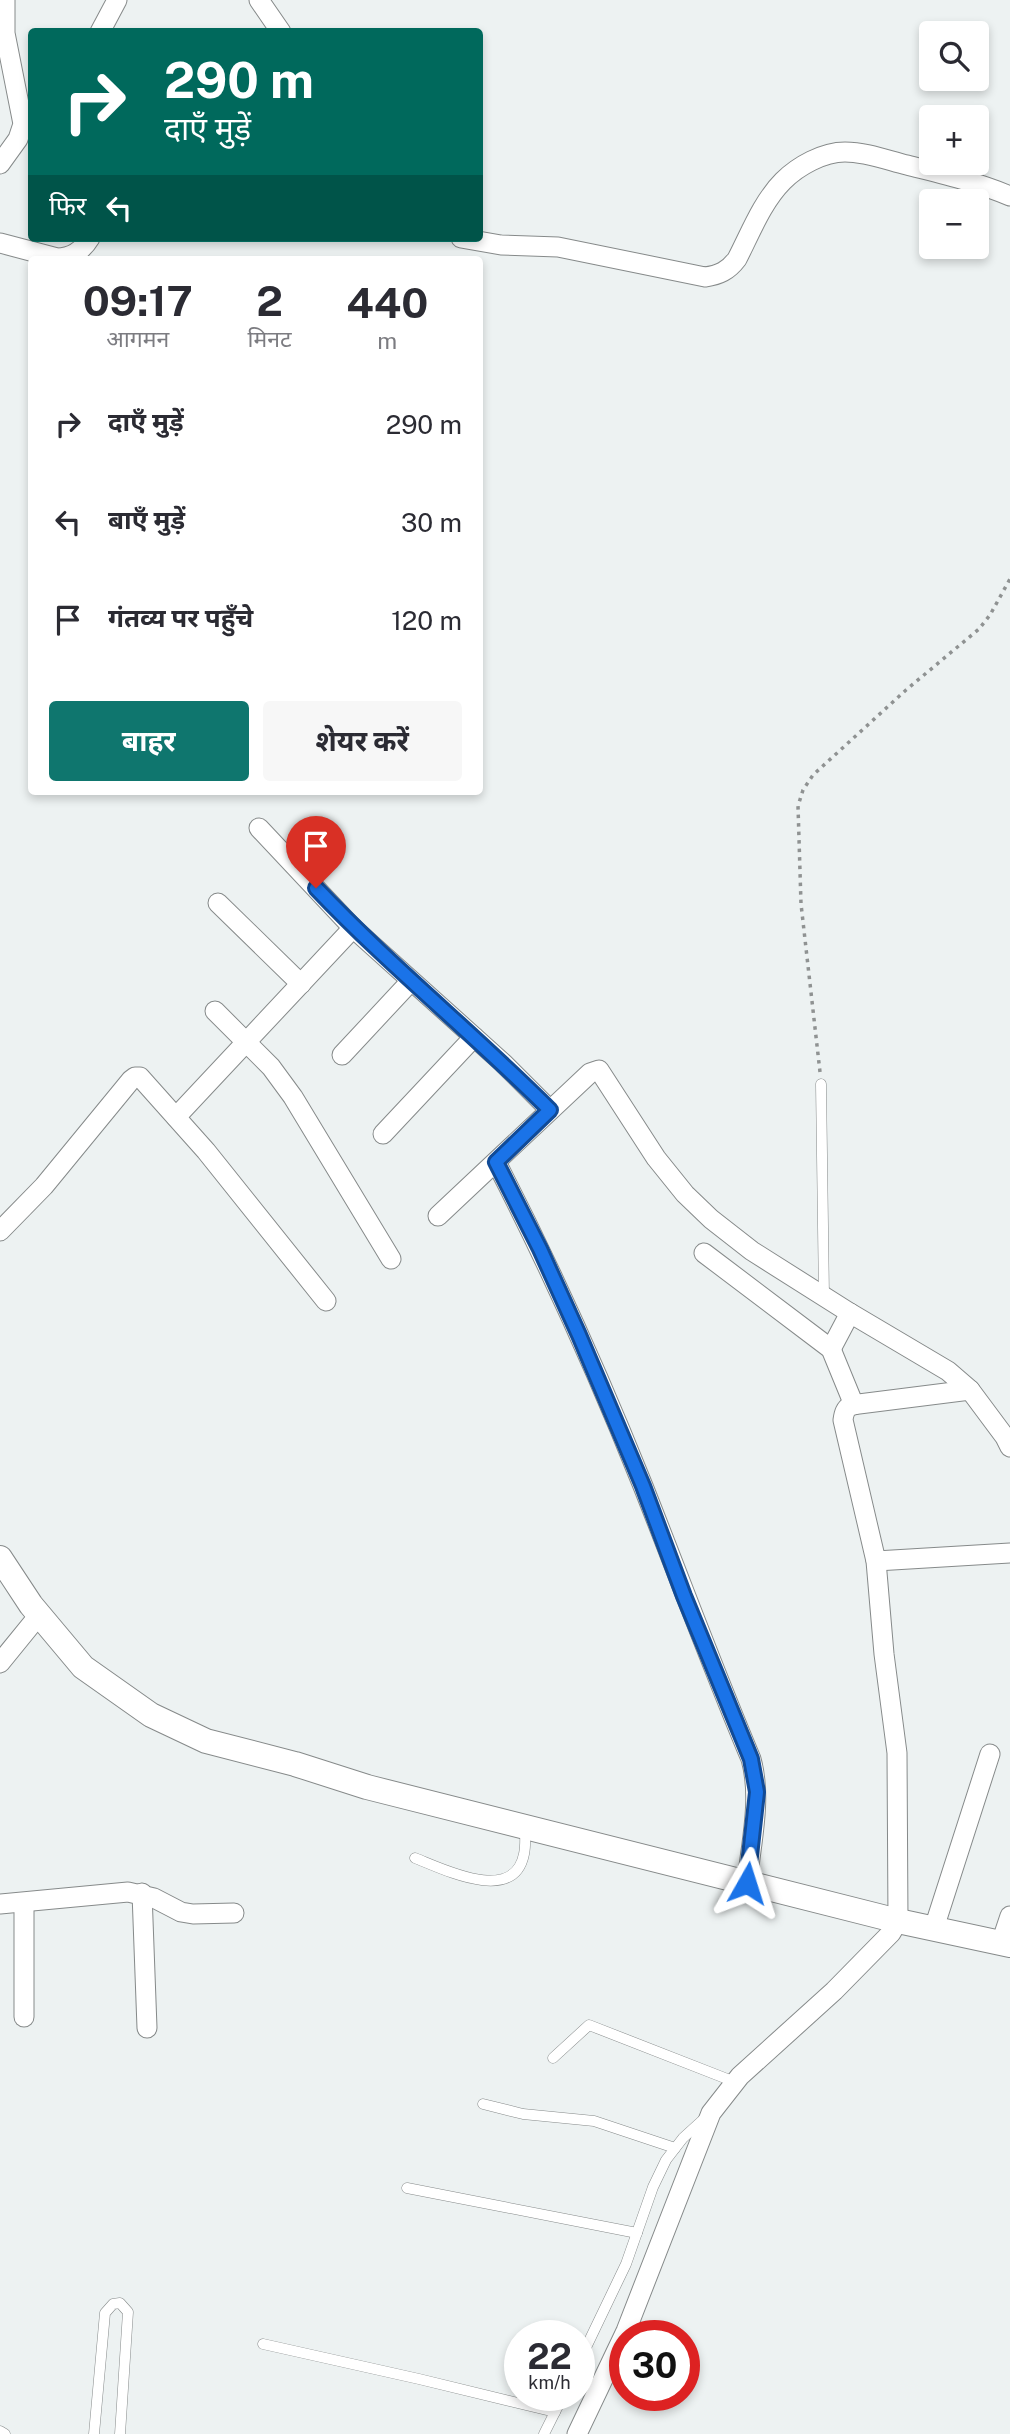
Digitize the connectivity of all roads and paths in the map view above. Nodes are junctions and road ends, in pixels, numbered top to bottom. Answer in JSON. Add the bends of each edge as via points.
{"nodes":[{"id":1,"x":5,"y":0,"type":"edge"},
{"id":2,"x":117,"y":0,"type":"edge"},
{"id":3,"x":259,"y":0,"type":"edge"},
{"id":4,"x":102,"y":28,"type":"edge"},
{"id":5,"x":278,"y":28,"type":"edge"},
{"id":6,"x":0,"y":164,"type":"edge"},
{"id":7,"x":1010,"y":196,"type":"edge"},
{"id":8,"x":87,"y":242,"type":"edge"},
{"id":9,"x":483,"y":242,"type":"edge"},
{"id":10,"x":0,"y":243,"type":"edge"},
{"id":11,"x":49,"y":256,"type":"edge"},
{"id":12,"x":70,"y":256,"type":"edge"},
{"id":13,"x":1010,"y":579,"type":"edge"},
{"id":14,"x":259,"y":828,"type":"dead end"},
{"id":15,"x":218,"y":904,"type":"dead end"},
{"id":16,"x":353,"y":928,"type":"junction"},
{"id":17,"x":411,"y":981,"type":"junction"},
{"id":18,"x":301,"y":984,"type":"junction"},
{"id":19,"x":215,"y":1011,"type":"dead end"},
{"id":20,"x":474,"y":1037,"type":"junction"},
{"id":21,"x":247,"y":1041,"type":"junction"},
{"id":22,"x":342,"y":1055,"type":"dead end"},
{"id":23,"x":821,"y":1084,"type":"joint"},
{"id":24,"x":550,"y":1110,"type":"junction"},
{"id":25,"x":176,"y":1117,"type":"junction"},
{"id":26,"x":383,"y":1134,"type":"dead end"},
{"id":27,"x":496,"y":1162,"type":"junction"},
{"id":28,"x":438,"y":1216,"type":"dead end"},
{"id":29,"x":0,"y":1231,"type":"edge"},
{"id":30,"x":704,"y":1253,"type":"dead end"},
{"id":31,"x":391,"y":1259,"type":"dead end"},
{"id":32,"x":824,"y":1297,"type":"junction"},
{"id":33,"x":327,"y":1301,"type":"dead end"},
{"id":34,"x":850,"y":1313,"type":"junction"},
{"id":35,"x":831,"y":1349,"type":"junction"},
{"id":36,"x":970,"y":1390,"type":"junction"},
{"id":37,"x":855,"y":1405,"type":"junction"},
{"id":38,"x":1010,"y":1447,"type":"edge"},
{"id":39,"x":1010,"y":1553,"type":"edge"},
{"id":40,"x":0,"y":1558,"type":"edge"},
{"id":41,"x":876,"y":1561,"type":"junction"},
{"id":42,"x":39,"y":1615,"type":"junction"},
{"id":43,"x":0,"y":1663,"type":"edge"},
{"id":44,"x":990,"y":1754,"type":"dead end"},
{"id":45,"x":525,"y":1826,"type":"junction"},
{"id":46,"x":415,"y":1858,"type":"dead end"},
{"id":47,"x":747,"y":1883,"type":"junction"},
{"id":48,"x":142,"y":1893,"type":"junction"},
{"id":49,"x":24,"y":1903,"type":"junction"},
{"id":50,"x":0,"y":1904,"type":"edge"},
{"id":51,"x":234,"y":1913,"type":"dead end"},
{"id":52,"x":1010,"y":1916,"type":"edge"},
{"id":53,"x":898,"y":1921,"type":"junction"},
{"id":54,"x":934,"y":1928,"type":"junction"},
{"id":55,"x":1006,"y":1944,"type":"edge"},
{"id":56,"x":24,"y":2017,"type":"dead end"},
{"id":57,"x":147,"y":2028,"type":"dead end"},
{"id":58,"x":553,"y":2058,"type":"dead end"},
{"id":59,"x":735,"y":2082,"type":"junction"},
{"id":60,"x":484,"y":2104,"type":"dead end"},
{"id":61,"x":710,"y":2113,"type":"junction"},
{"id":62,"x":675,"y":2148,"type":"junction"},
{"id":63,"x":407,"y":2188,"type":"dead end"},
{"id":64,"x":637,"y":2233,"type":"junction"},
{"id":65,"x":595,"y":2330,"type":"edge"},
{"id":66,"x":262,"y":2344,"type":"dead end"},
{"id":67,"x":555,"y":2412,"type":"joint"},
{"id":68,"x":0,"y":2431,"type":"edge"},
{"id":69,"x":5,"y":2434,"type":"edge"},
{"id":70,"x":94,"y":2434,"type":"edge"},
{"id":71,"x":120,"y":2434,"type":"edge"},
{"id":72,"x":544,"y":2434,"type":"edge"},
{"id":73,"x":577,"y":2434,"type":"edge"}],
"edges":[{"from":1,"to":6,"type":"street","via":[[5,33],[23,124]]},
{"from":2,"to":4,"type":"street"},
{"from":3,"to":5,"type":"street"},
{"from":7,"to":9,"type":"street","via":[[865,154],[843,152],[823,156],[784,180],[771,195],[737,260],[717,276],[558,247]]},
{"from":8,"to":12,"type":"street"},
{"from":10,"to":11,"type":"street"},
{"from":13,"to":23,"type":"path","via":[[979,629],[813,775],[803,790],[798,806],[801,904]]},
{"from":14,"to":16,"type":"street"},
{"from":15,"to":18,"type":"street"},
{"from":16,"to":17,"type":"street"},
{"from":16,"to":18,"type":"street"},
{"from":17,"to":20,"type":"street"},
{"from":17,"to":22,"type":"street"},
{"from":18,"to":21,"type":"street"},
{"from":19,"to":21,"type":"street"},
{"from":20,"to":24,"type":"street"},
{"from":20,"to":26,"type":"street"},
{"from":21,"to":25,"type":"street"},
{"from":21,"to":31,"type":"street","via":[[293,1097]]},
{"from":23,"to":32,"type":"lane"},
{"from":24,"to":27,"type":"street"},
{"from":24,"to":32,"type":"street","via":[[599,1070],[685,1194],[752,1251]]},
{"from":25,"to":29,"type":"street","via":[[135,1077]]},
{"from":25,"to":33,"type":"street"},
{"from":27,"to":28,"type":"street"},
{"from":27,"to":47,"type":"street","via":[[562,1298],[643,1486],[751,1759],[757,1792]]},
{"from":30,"to":35,"type":"street"},
{"from":32,"to":34,"type":"street"},
{"from":34,"to":35,"type":"street"},
{"from":34,"to":36,"type":"street","via":[[948,1371]]},
{"from":35,"to":37,"type":"street"},
{"from":36,"to":37,"type":"street"},
{"from":36,"to":38,"type":"street"},
{"from":37,"to":41,"type":"street","via":[[846,1409],[843,1420]]},
{"from":39,"to":41,"type":"street"},
{"from":40,"to":42,"type":"street"},
{"from":41,"to":53,"type":"street","via":[[897,1753]]},
{"from":42,"to":43,"type":"street"},
{"from":42,"to":45,"type":"street","via":[[83,1667],[151,1715],[205,1741]]},
{"from":44,"to":54,"type":"street"},
{"from":45,"to":46,"type":"lane","via":[[524,1855],[517,1870],[504,1878],[480,1881]]},
{"from":45,"to":47,"type":"street"},
{"from":47,"to":53,"type":"street"},
{"from":48,"to":49,"type":"street"},
{"from":48,"to":51,"type":"street","via":[[181,1912]]},
{"from":48,"to":57,"type":"street"},
{"from":49,"to":50,"type":"street"},
{"from":49,"to":56,"type":"street"},
{"from":52,"to":55,"type":"street"},
{"from":53,"to":54,"type":"street"},
{"from":53,"to":59,"type":"street","via":[[834,1991]]},
{"from":54,"to":55,"type":"street"},
{"from":58,"to":59,"type":"lane","via":[[589,2025]]},
{"from":59,"to":61,"type":"street"},
{"from":60,"to":62,"type":"lane","via":[[531,2116],[594,2122]]},
{"from":61,"to":62,"type":"lane"},
{"from":61,"to":73,"type":"street","via":[[631,2319]]},
{"from":62,"to":64,"type":"lane","via":[[653,2187]]},
{"from":63,"to":64,"type":"lane"},
{"from":64,"to":65,"type":"lane"},
{"from":66,"to":67,"type":"lane"},
{"from":67,"to":72,"type":"lane"},
{"from":68,"to":69,"type":"lane"},
{"from":70,"to":71,"type":"lane","via":[[105,2313],[120,2303],[128,2312]]}]}
